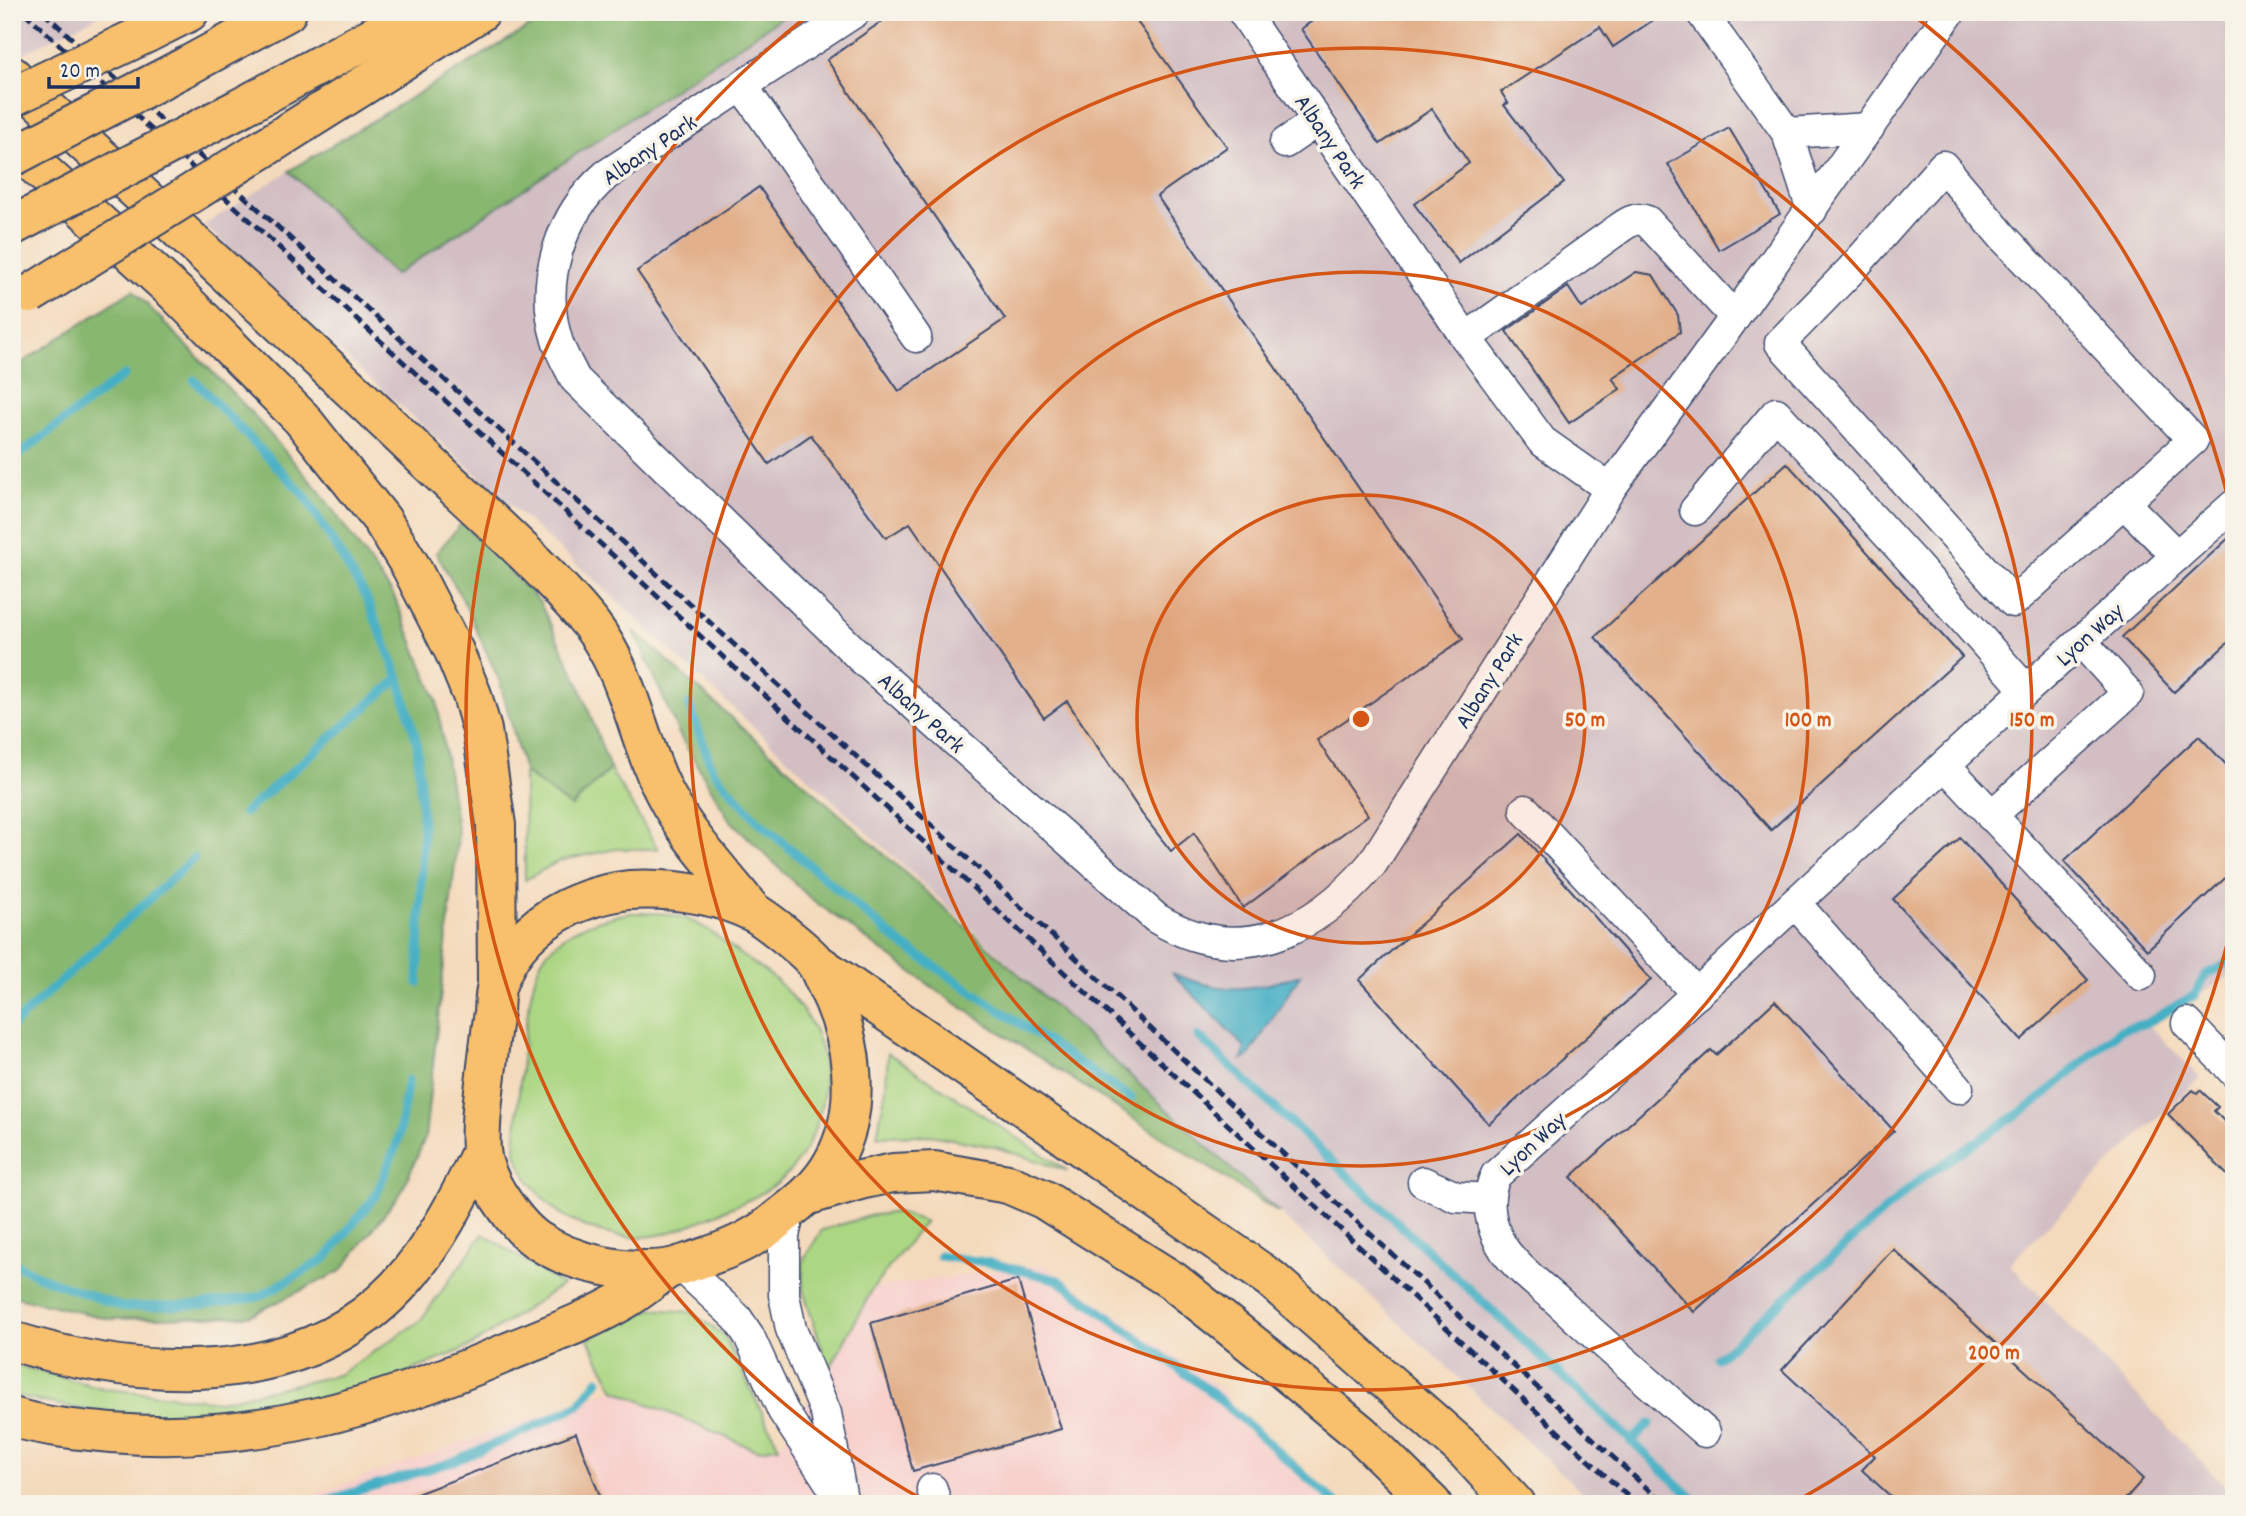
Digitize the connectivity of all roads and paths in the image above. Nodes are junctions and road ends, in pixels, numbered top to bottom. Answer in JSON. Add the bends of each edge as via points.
{"nodes":[{"id":1,"x":189,"y":12,"type":"edge"},
{"id":2,"x":287,"y":12,"type":"edge"},
{"id":3,"x":418,"y":12,"type":"edge"},
{"id":4,"x":480,"y":12,"type":"edge"},
{"id":5,"x":855,"y":12,"type":"edge"},
{"id":6,"x":1243,"y":12,"type":"edge"},
{"id":7,"x":1701,"y":12,"type":"edge"},
{"id":8,"x":1950,"y":12,"type":"edge"},
{"id":9,"x":12,"y":76,"type":"edge"},
{"id":10,"x":743,"y":87,"type":"junction"},
{"id":11,"x":12,"y":97,"type":"edge"},
{"id":12,"x":1317,"y":121,"type":"junction"},
{"id":13,"x":1868,"y":128,"type":"junction"},
{"id":14,"x":1787,"y":132,"type":"junction"},
{"id":15,"x":1285,"y":142,"type":"dead end"},
{"id":16,"x":12,"y":144,"type":"edge"},
{"id":17,"x":12,"y":157,"type":"edge"},
{"id":18,"x":1812,"y":210,"type":"junction"},
{"id":19,"x":12,"y":226,"type":"edge"},
{"id":20,"x":21,"y":299,"type":"edge"},
{"id":21,"x":1735,"y":317,"type":"junction"},
{"id":22,"x":916,"y":337,"type":"dead end"},
{"id":23,"x":1466,"y":338,"type":"junction"},
{"id":24,"x":1610,"y":489,"type":"junction"},
{"id":25,"x":2124,"y":503,"type":"junction"},
{"id":26,"x":2234,"y":505,"type":"edge"},
{"id":27,"x":1695,"y":510,"type":"dead end"},
{"id":28,"x":2177,"y":556,"type":"junction"},
{"id":29,"x":2081,"y":641,"type":"junction"},
{"id":30,"x":2026,"y":691,"type":"junction"},
{"id":31,"x":1945,"y":765,"type":"junction"},
{"id":32,"x":1525,"y":810,"type":"dead end"},
{"id":33,"x":1992,"y":816,"type":"junction"},
{"id":34,"x":1796,"y":904,"type":"junction"},
{"id":35,"x":753,"y":912,"type":"junction"},
{"id":36,"x":814,"y":961,"type":"junction"},
{"id":37,"x":2141,"y":975,"type":"dead end"},
{"id":38,"x":497,"y":984,"type":"junction"},
{"id":39,"x":1697,"y":994,"type":"junction"},
{"id":40,"x":2187,"y":1023,"type":"dead end"},
{"id":41,"x":2234,"y":1072,"type":"edge"},
{"id":42,"x":1958,"y":1088,"type":"dead end"},
{"id":43,"x":481,"y":1152,"type":"junction"},
{"id":44,"x":1423,"y":1182,"type":"dead end"},
{"id":45,"x":1489,"y":1199,"type":"junction"},
{"id":46,"x":799,"y":1202,"type":"junction"},
{"id":47,"x":674,"y":1267,"type":"junction"},
{"id":48,"x":12,"y":1341,"type":"edge"},
{"id":49,"x":12,"y":1417,"type":"edge"},
{"id":50,"x":1705,"y":1432,"type":"dead end"},
{"id":51,"x":1466,"y":1451,"type":"junction"},
{"id":52,"x":839,"y":1503,"type":"edge"},
{"id":53,"x":1432,"y":1504,"type":"edge"},
{"id":54,"x":1514,"y":1504,"type":"edge"},
{"id":55,"x":1540,"y":1504,"type":"edge"}],
"edges":[{"from":1,"to":11,"type":"highway","bridge":true},
{"from":2,"to":17,"type":"highway","bridge":true},
{"from":3,"to":19,"type":"highway","bridge":true},
{"from":4,"to":20,"type":"highway","bridge":true},
{"from":5,"to":10,"type":"street","name":"Albany Park"},
{"from":6,"to":12,"type":"street","name":"Albany Park"},
{"from":7,"to":14,"type":"street"},
{"from":8,"to":13,"type":"street","name":"Albany Park"},
{"from":9,"to":35,"type":"highway","via":[[371,408],[569,599],[608,649],[658,780],[680,820]]},
{"from":10,"to":22,"type":"street"},
{"from":10,"to":24,"type":"street","name":"Albany Park","via":[[606,175],[578,206],[557,250],[550,281],[556,338],[570,370],[860,657],[1107,877],[1175,930],[1223,940],[1269,938],[1308,921],[1358,881]]},
{"from":12,"to":15,"type":"street"},
{"from":12,"to":23,"type":"street","name":"Albany Park"},
{"from":13,"to":14,"type":"street"},
{"from":13,"to":18,"type":"street","name":"Albany Park"},
{"from":14,"to":18,"type":"street"},
{"from":16,"to":38,"type":"highway","via":[[176,293],[301,418],[382,520],[411,567],[454,651],[482,730],[496,825]]},
{"from":18,"to":21,"type":"street","name":"Albany Park"},
{"from":21,"to":23,"type":"street","via":[[1640,218],[1610,234]]},
{"from":21,"to":24,"type":"street","name":"Albany Park"},
{"from":23,"to":24,"type":"street","name":"Albany Park","via":[[1542,441]]},
{"from":25,"to":25,"type":"street","via":[[2013,602],[1780,343],[1852,270],[1943,166],[2003,237],[2193,440]]},
{"from":25,"to":28,"type":"street"},
{"from":26,"to":28,"type":"street","name":"Lyon Way"},
{"from":27,"to":30,"type":"street","via":[[1776,413]]},
{"from":28,"to":29,"type":"street","name":"Lyon Way"},
{"from":29,"to":30,"type":"street","name":"Lyon Way"},
{"from":29,"to":33,"type":"street","via":[[2128,694]]},
{"from":30,"to":31,"type":"street","name":"Lyon Way"},
{"from":31,"to":33,"type":"street"},
{"from":31,"to":34,"type":"street","name":"Lyon Way"},
{"from":32,"to":39,"type":"street"},
{"from":33,"to":37,"type":"street"},
{"from":34,"to":39,"type":"street","name":"Lyon Way"},
{"from":34,"to":42,"type":"street"},
{"from":35,"to":36,"type":"highway"},
{"from":35,"to":38,"type":"highway","via":[[673,890],[605,892],[562,909],[540,924],[523,941]]},
{"from":36,"to":46,"type":"highway","via":[[841,1020],[852,1071],[849,1121],[833,1162]]},
{"from":36,"to":51,"type":"highway","via":[[1271,1279]]},
{"from":38,"to":43,"type":"highway"},
{"from":39,"to":45,"type":"street","name":"Lyon Way","via":[[1496,1175]]},
{"from":40,"to":41,"type":"street"},
{"from":43,"to":47,"type":"highway","via":[[492,1186],[511,1214],[555,1251],[599,1265]]},
{"from":43,"to":48,"type":"highway","via":[[451,1212],[397,1287],[358,1320],[297,1353],[255,1364],[155,1368],[100,1362]]},
{"from":44,"to":45,"type":"street","via":[[1456,1197]]},
{"from":45,"to":50,"type":"street","name":"Lyon Way","via":[[1495,1230],[1506,1252]]},
{"from":46,"to":47,"type":"highway","via":[[740,1244]]},
{"from":46,"to":52,"type":"street","via":[[784,1236],[784,1295],[791,1329],[827,1413]]},
{"from":46,"to":53,"type":"highway","via":[[860,1180],[934,1171],[1008,1184],[1043,1199],[1173,1281],[1361,1434]]},
{"from":47,"to":49,"type":"highway","via":[[625,1300],[496,1357],[421,1387],[304,1422],[242,1432],[150,1436],[55,1427]]},
{"from":47,"to":52,"type":"street","via":[[737,1318],[783,1411]]},
{"from":51,"to":54,"type":"highway"},
{"from":51,"to":55,"type":"highway"}]}
